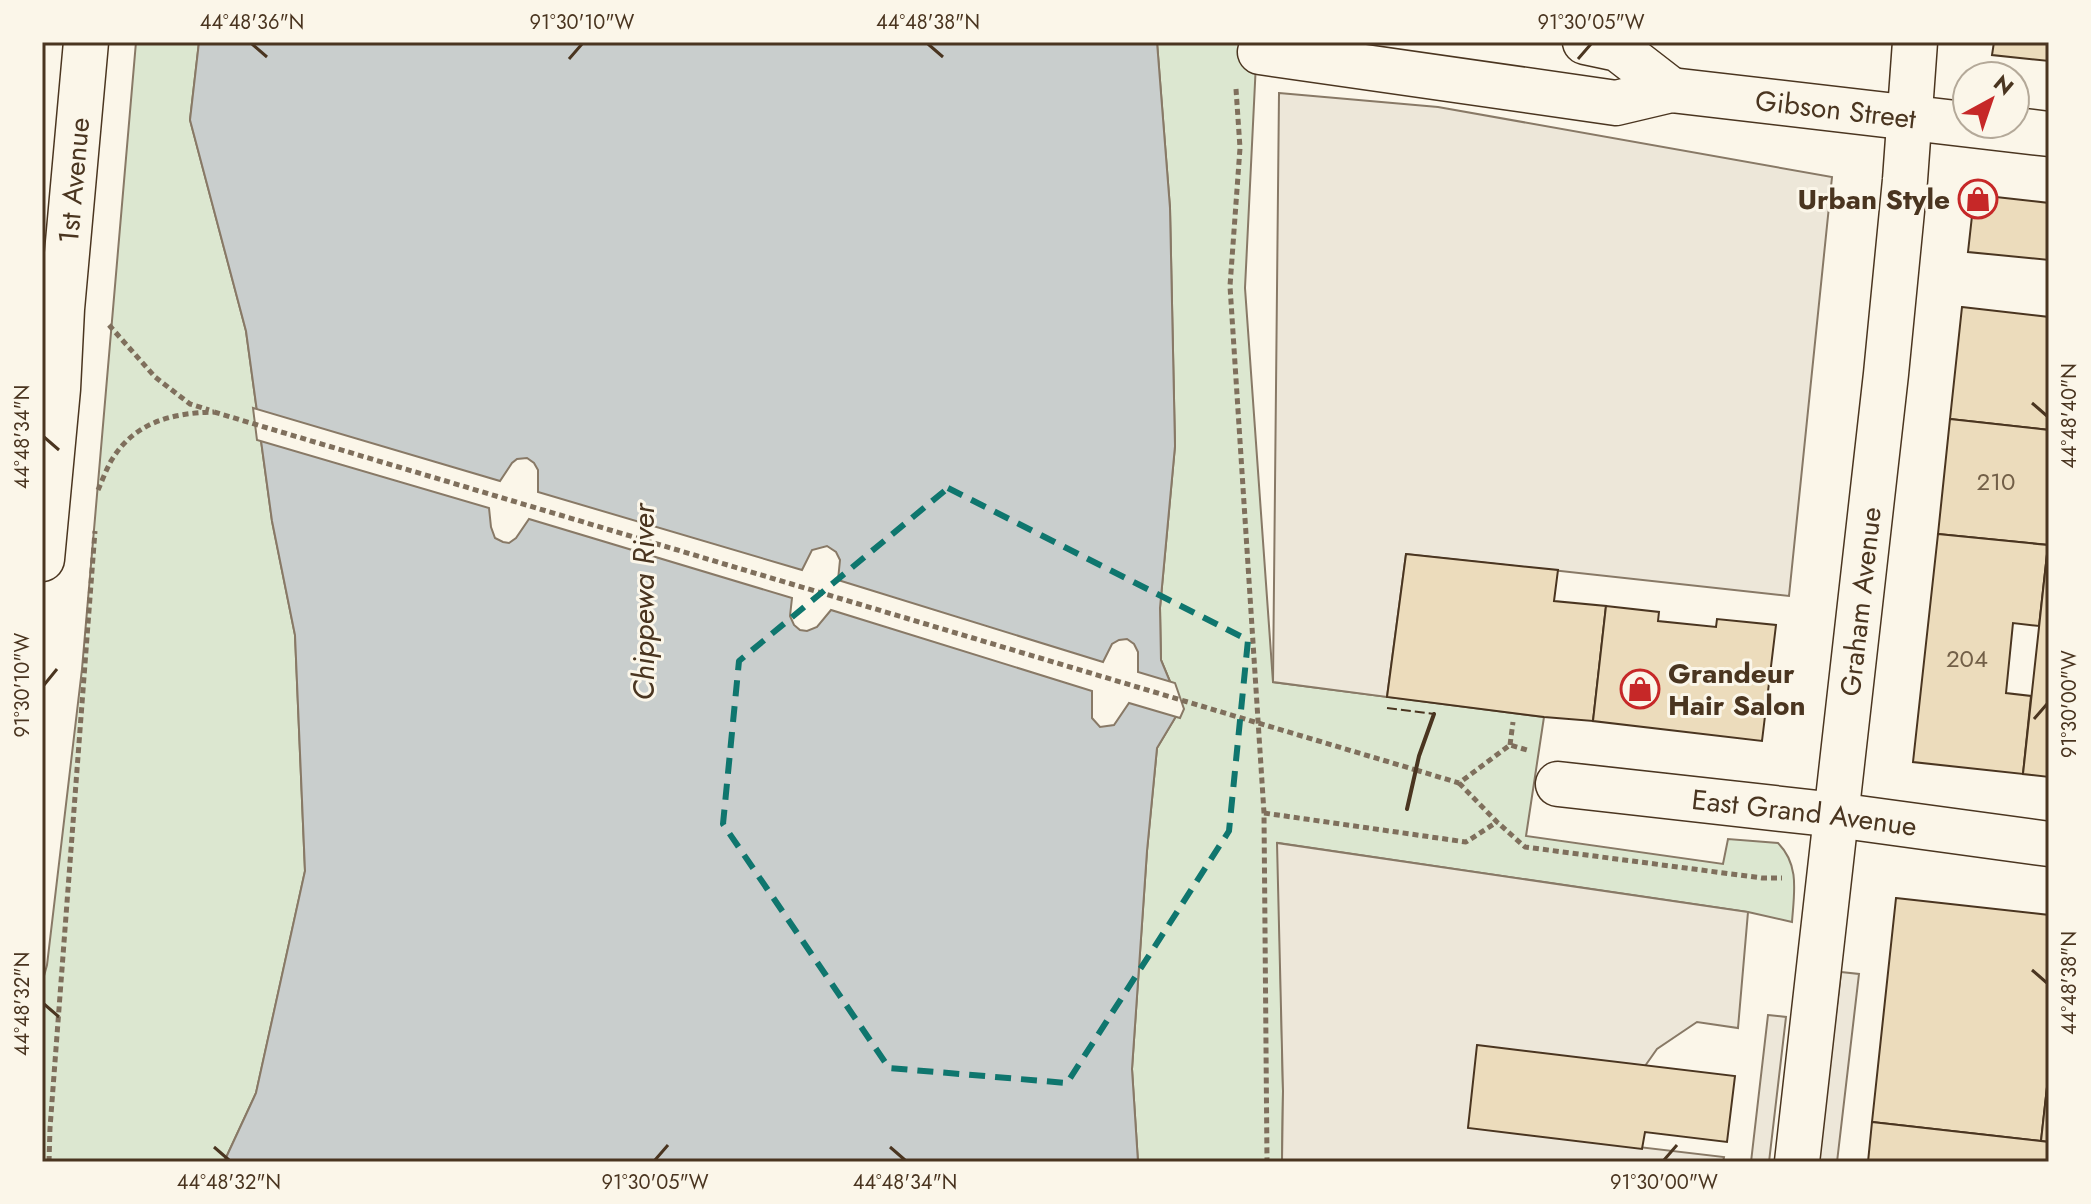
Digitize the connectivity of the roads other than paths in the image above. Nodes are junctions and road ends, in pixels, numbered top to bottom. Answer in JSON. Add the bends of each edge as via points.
{"nodes":[{"id":1,"x":86,"y":42,"type":"edge"},
{"id":2,"x":1585,"y":42,"type":"edge"},
{"id":3,"x":1915,"y":42,"type":"edge"},
{"id":4,"x":1247,"y":65,"type":"road end"},
{"id":5,"x":1671,"y":90,"type":"junction"},
{"id":6,"x":1910,"y":117,"type":"junction"},
{"id":7,"x":2049,"y":134,"type":"edge"},
{"id":8,"x":50,"y":388,"type":"edge"},
{"id":9,"x":42,"y":559,"type":"edge"},
{"id":10,"x":1558,"y":784,"type":"road end"},
{"id":11,"x":1836,"y":815,"type":"junction"},
{"id":12,"x":2049,"y":844,"type":"edge"},
{"id":13,"x":1797,"y":1162,"type":"edge"}],
"edges":[{"from":1,"to":8,"type":"street","name":"1st Avenue"},
{"from":2,"to":5,"type":"street","via":[[1618,49]]},
{"from":3,"to":6,"type":"street","name":"Graham Avenue"},
{"from":4,"to":5,"type":"street","via":[[1616,103]]},
{"from":5,"to":6,"type":"street","name":"Gibson Street"},
{"from":6,"to":7,"type":"street","name":"Gibson Street"},
{"from":6,"to":11,"type":"street","name":"Graham Avenue"},
{"from":8,"to":9,"type":"street","name":"1st Avenue"},
{"from":10,"to":11,"type":"street","name":"East Grand Avenue"},
{"from":11,"to":12,"type":"street","name":"East Grand Avenue"},
{"from":11,"to":13,"type":"street","name":"Graham Avenue"}]}
